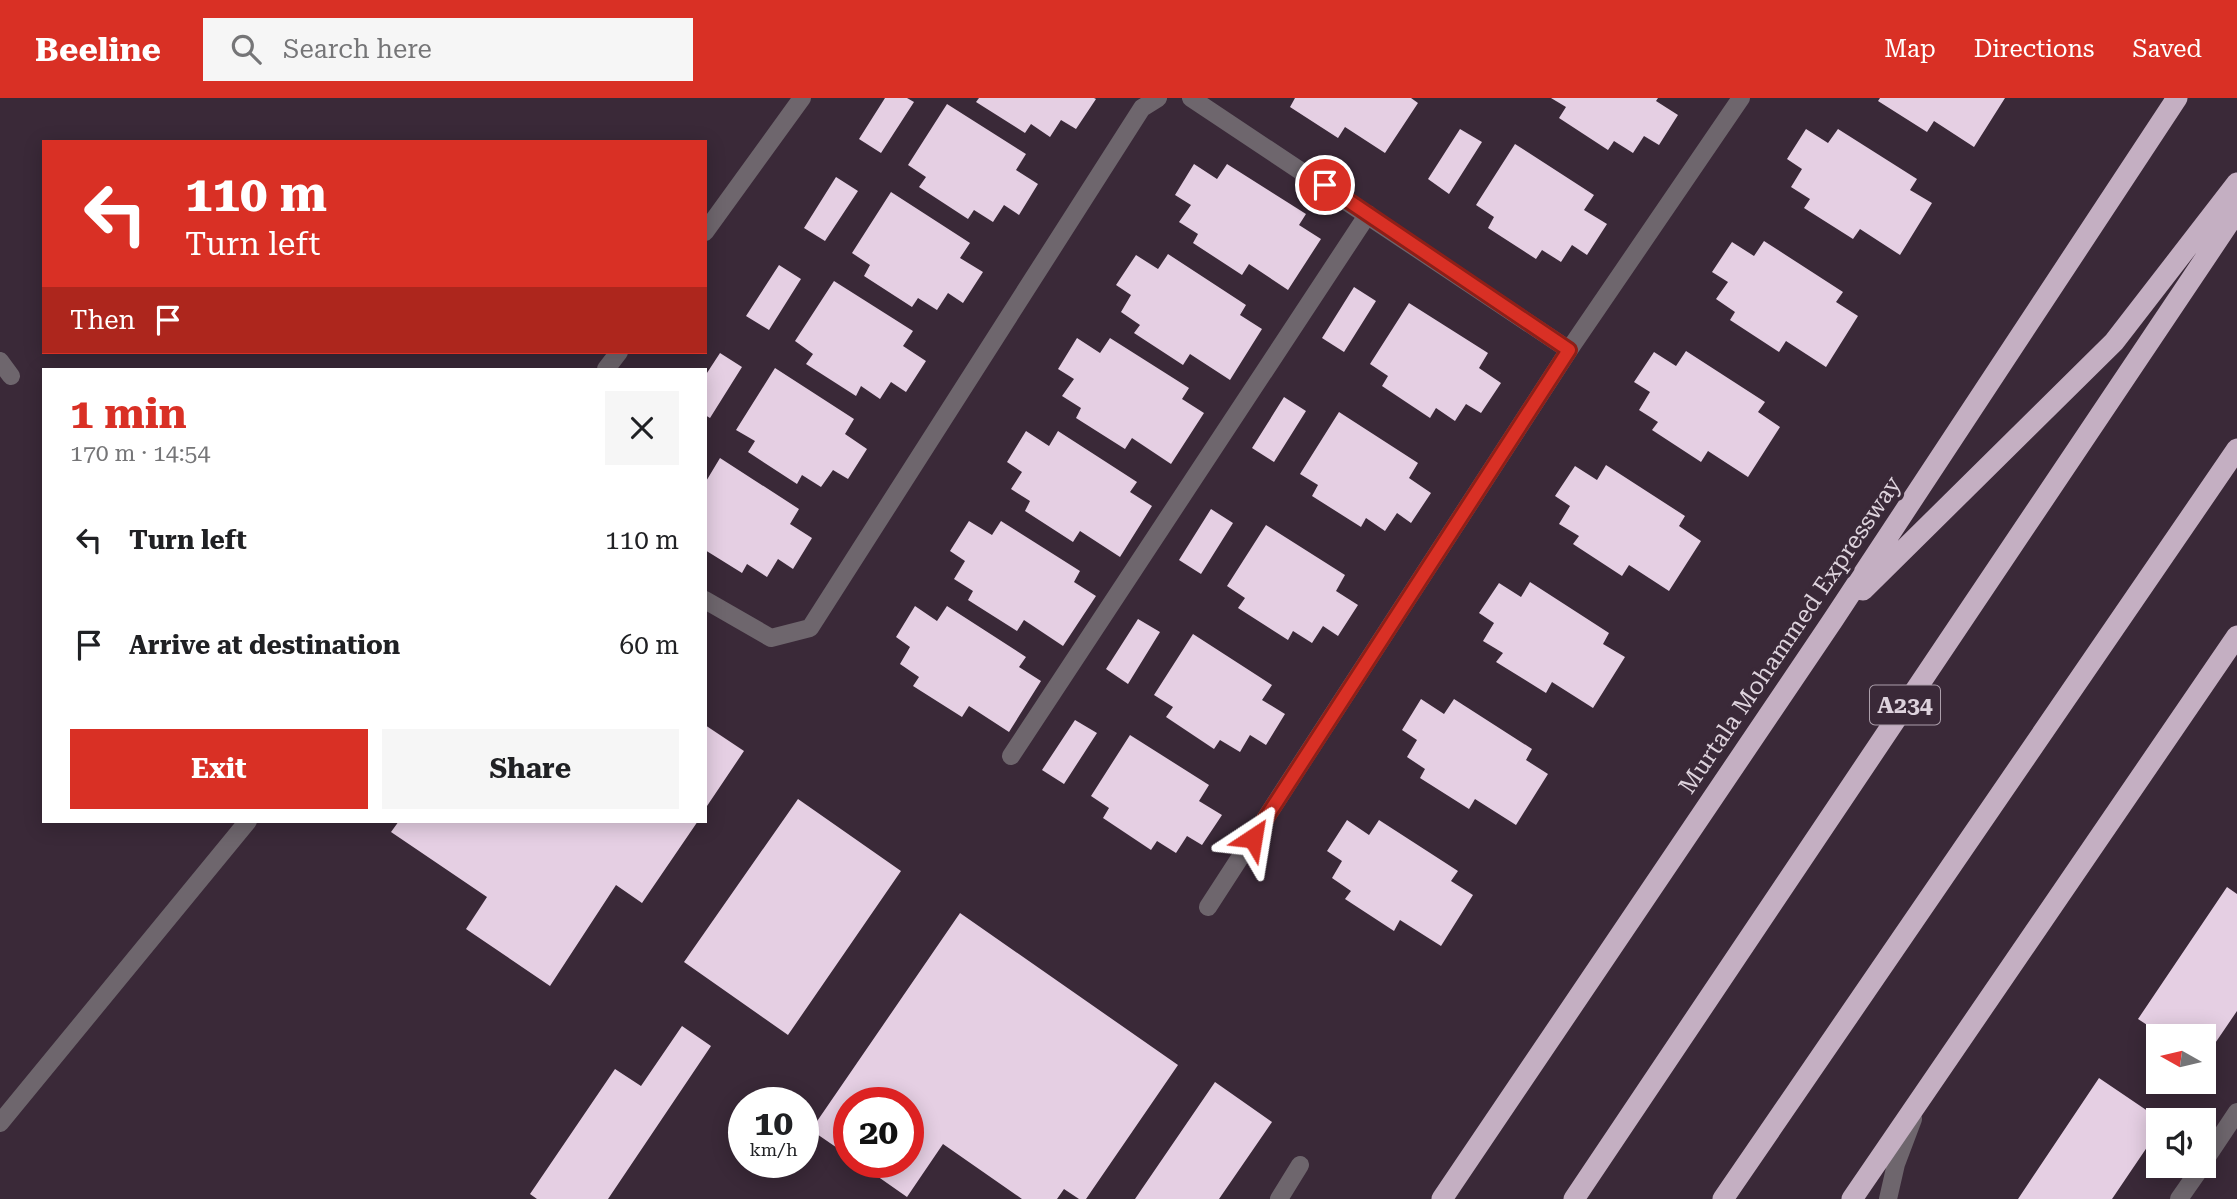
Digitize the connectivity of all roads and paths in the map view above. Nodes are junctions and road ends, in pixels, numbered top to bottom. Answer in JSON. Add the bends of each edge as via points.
{"nodes":[{"id":1,"x":802,"y":98,"type":"edge"},
{"id":2,"x":1158,"y":98,"type":"edge"},
{"id":3,"x":1194,"y":98,"type":"edge"},
{"id":4,"x":1741,"y":98,"type":"edge"},
{"id":5,"x":2177,"y":98,"type":"edge"},
{"id":6,"x":2237,"y":183,"type":"edge"},
{"id":7,"x":2237,"y":211,"type":"edge"},
{"id":8,"x":1368,"y":214,"type":"junction"},
{"id":9,"x":707,"y":229,"type":"edge"},
{"id":10,"x":1569,"y":350,"type":"junction"},
{"id":11,"x":617,"y":354,"type":"edge"},
{"id":12,"x":0,"y":361,"type":"edge"},
{"id":13,"x":607,"y":368,"type":"edge"},
{"id":14,"x":11,"y":376,"type":"dead end"},
{"id":15,"x":2237,"y":449,"type":"edge"},
{"id":16,"x":707,"y":601,"type":"edge"},
{"id":17,"x":1833,"y":620,"type":"junction"},
{"id":18,"x":2237,"y":636,"type":"edge"},
{"id":19,"x":1011,"y":756,"type":"dead end"},
{"id":20,"x":246,"y":823,"type":"edge"},
{"id":21,"x":1208,"y":907,"type":"dead end"},
{"id":22,"x":1924,"y":1091,"type":"junction"},
{"id":23,"x":2237,"y":1112,"type":"edge"},
{"id":24,"x":0,"y":1123,"type":"edge"},
{"id":25,"x":2216,"y":1143,"type":"edge"},
{"id":26,"x":1300,"y":1165,"type":"dead end"},
{"id":27,"x":2193,"y":1178,"type":"edge"},
{"id":28,"x":1279,"y":1199,"type":"edge"},
{"id":29,"x":1442,"y":1199,"type":"edge"},
{"id":30,"x":1574,"y":1199,"type":"edge"},
{"id":31,"x":1723,"y":1199,"type":"edge"},
{"id":32,"x":1852,"y":1199,"type":"edge"},
{"id":33,"x":1888,"y":1199,"type":"edge"},
{"id":34,"x":2179,"y":1199,"type":"edge"}],
"edges":[{"from":1,"to":9,"type":"street"},
{"from":2,"to":16,"type":"street","via":[[1142,108],[810,628],[771,638]]},
{"from":3,"to":8,"type":"street"},
{"from":4,"to":10,"type":"street"},
{"from":5,"to":17,"type":"highway","name":"Murtala Mohammed Expressway"},
{"from":6,"to":17,"type":"highway","via":[[2114,342]]},
{"from":7,"to":30,"type":"highway","number":"A234"},
{"from":8,"to":10,"type":"street"},
{"from":8,"to":19,"type":"street"},
{"from":10,"to":21,"type":"street"},
{"from":11,"to":13,"type":"street"},
{"from":12,"to":14,"type":"street"},
{"from":15,"to":31,"type":"highway"},
{"from":17,"to":29,"type":"highway","name":"Murtala Mohammed Expressway"},
{"from":18,"to":22,"type":"highway"},
{"from":20,"to":24,"type":"street"},
{"from":22,"to":32,"type":"highway"},
{"from":22,"to":33,"type":"street"},
{"from":23,"to":25,"type":"street"},
{"from":26,"to":28,"type":"street"},
{"from":27,"to":34,"type":"street"}]}
